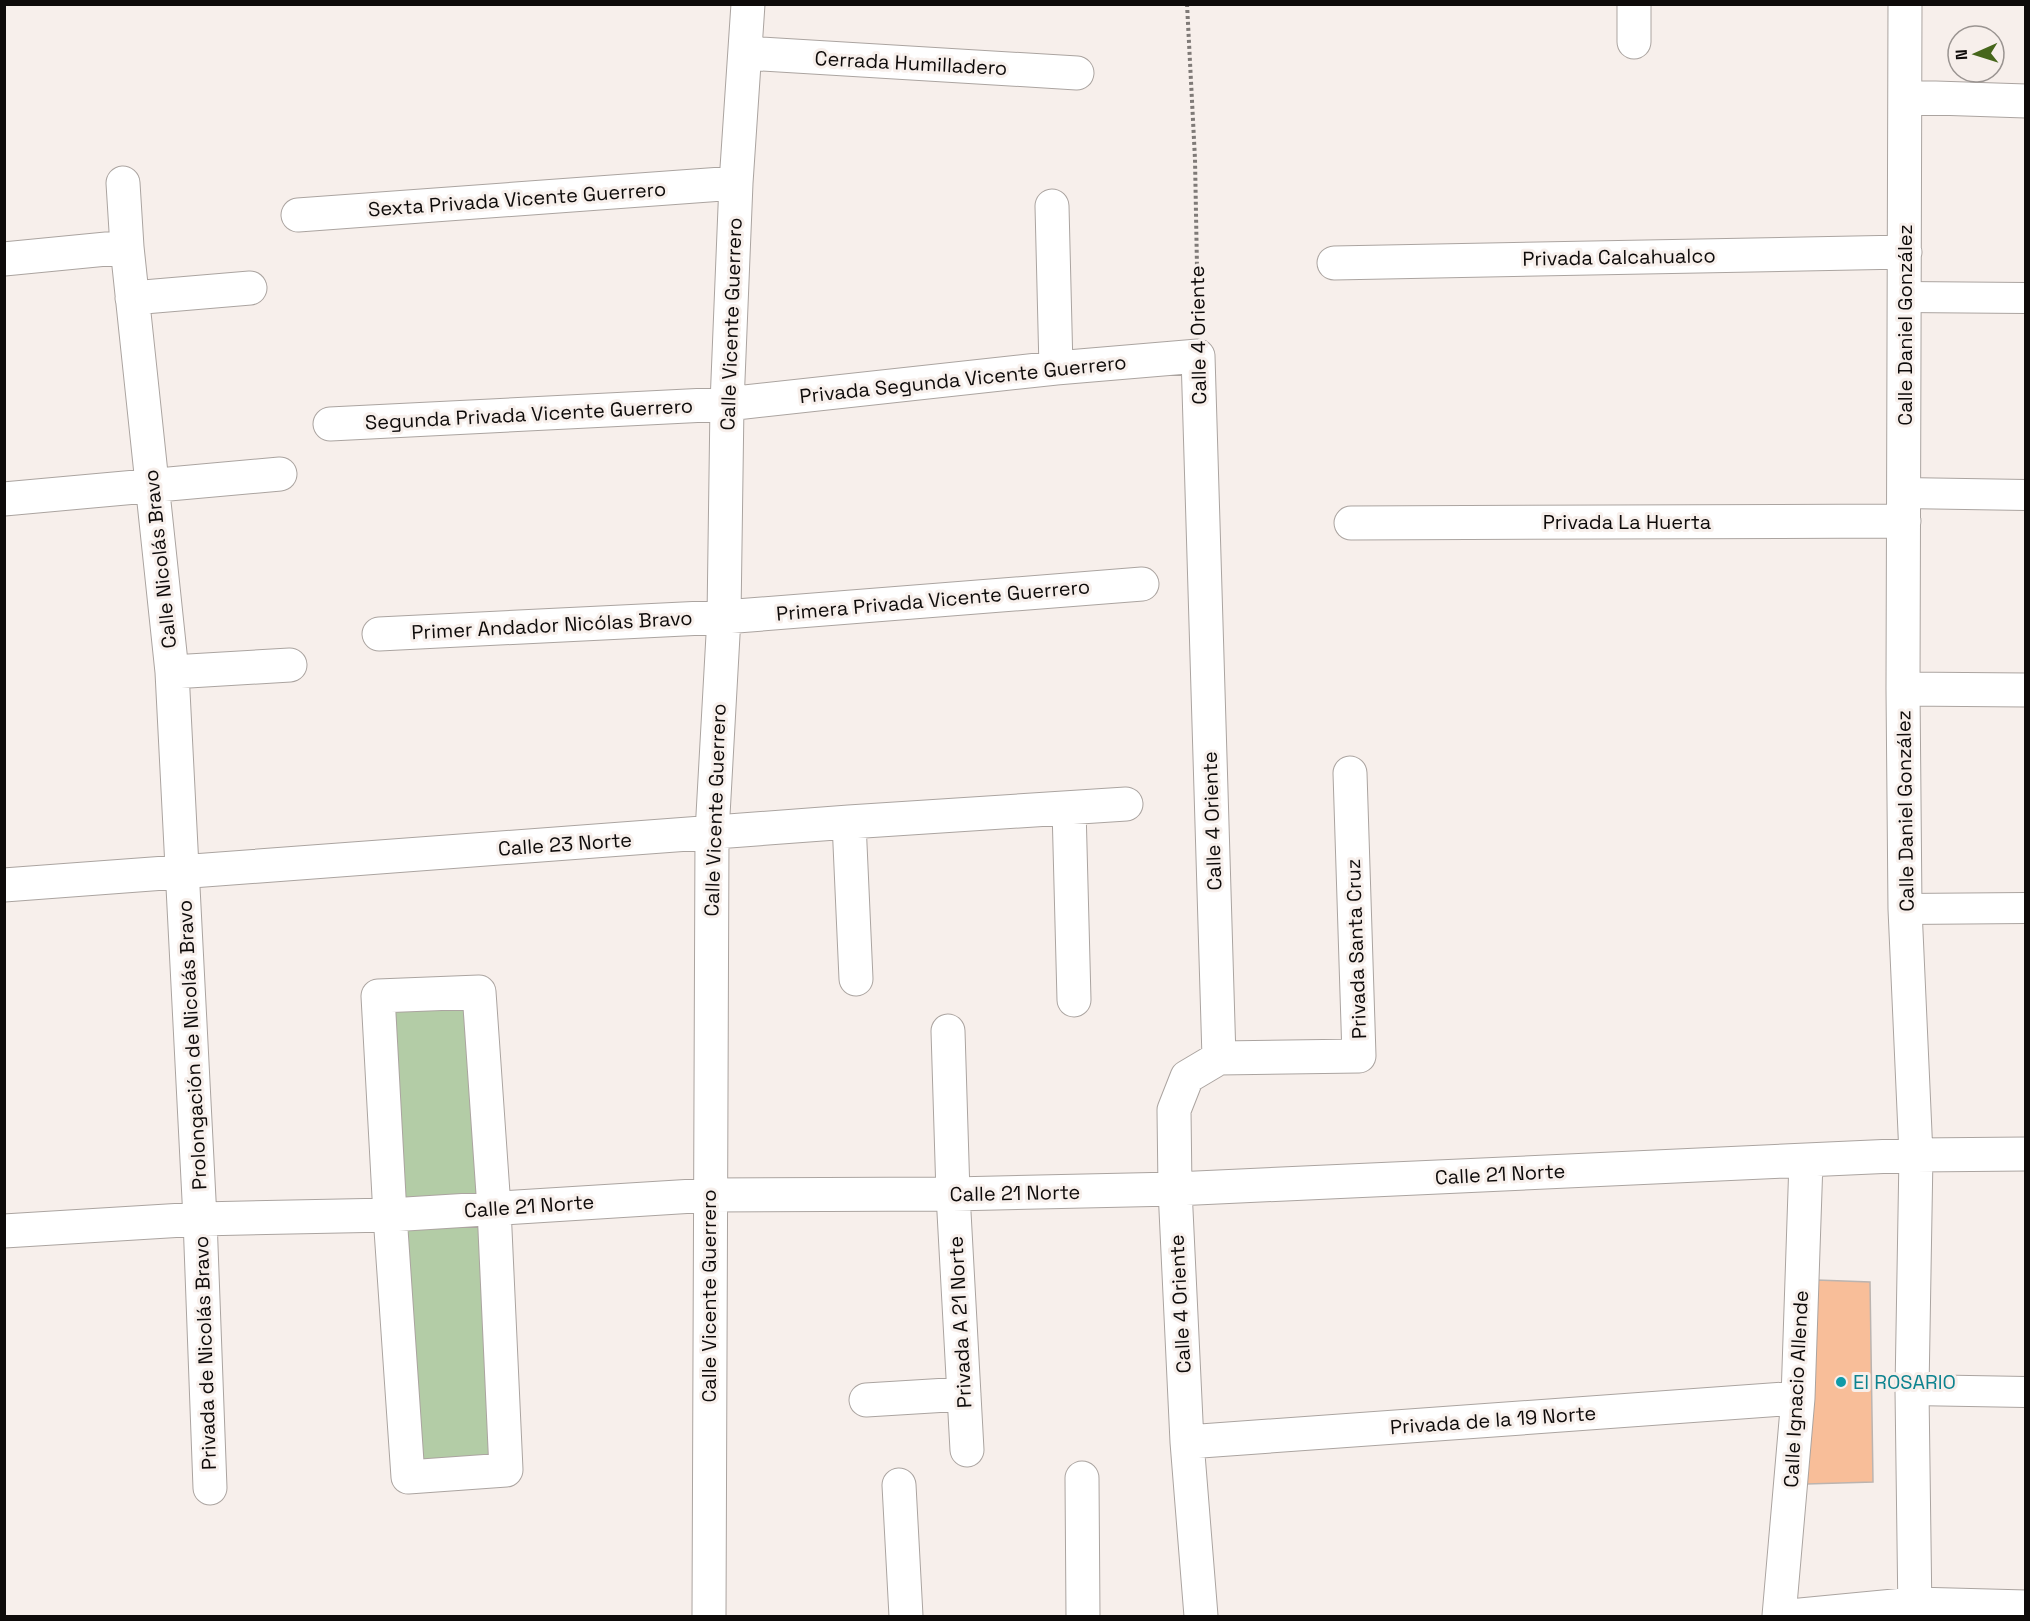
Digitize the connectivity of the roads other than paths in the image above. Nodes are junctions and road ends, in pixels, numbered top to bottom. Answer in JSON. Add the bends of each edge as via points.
{"nodes":[{"id":1,"x":748,"y":4,"type":"edge"},
{"id":2,"x":1634,"y":4,"type":"edge"},
{"id":3,"x":1905,"y":4,"type":"edge"},
{"id":4,"x":1635,"y":42,"type":"dead end"},
{"id":5,"x":745,"y":53,"type":"junction"},
{"id":6,"x":1077,"y":73,"type":"dead end"},
{"id":7,"x":1905,"y":98,"type":"junction"},
{"id":8,"x":2025,"y":101,"type":"edge"},
{"id":9,"x":123,"y":183,"type":"dead end"},
{"id":10,"x":736,"y":183,"type":"junction"},
{"id":11,"x":1053,"y":206,"type":"dead end"},
{"id":12,"x":298,"y":215,"type":"dead end"},
{"id":13,"x":127,"y":247,"type":"junction"},
{"id":14,"x":1905,"y":252,"type":"junction"},
{"id":15,"x":4,"y":259,"type":"edge"},
{"id":16,"x":1334,"y":263,"type":"dead end"},
{"id":17,"x":250,"y":288,"type":"dead end"},
{"id":18,"x":1905,"y":297,"type":"junction"},
{"id":19,"x":132,"y":298,"type":"junction"},
{"id":20,"x":2025,"y":298,"type":"edge"},
{"id":21,"x":1198,"y":356,"type":"joint"},
{"id":22,"x":1056,"y":368,"type":"junction"},
{"id":23,"x":727,"y":404,"type":"junction"},
{"id":24,"x":330,"y":424,"type":"dead end"},
{"id":25,"x":280,"y":474,"type":"dead end"},
{"id":26,"x":153,"y":487,"type":"junction"},
{"id":27,"x":2025,"y":495,"type":"edge"},
{"id":28,"x":4,"y":499,"type":"edge"},
{"id":29,"x":1904,"y":507,"type":"junction"},
{"id":30,"x":1351,"y":523,"type":"dead end"},
{"id":31,"x":1142,"y":584,"type":"dead end"},
{"id":32,"x":724,"y":617,"type":"junction"},
{"id":33,"x":379,"y":634,"type":"dead end"},
{"id":34,"x":290,"y":665,"type":"dead end"},
{"id":35,"x":172,"y":672,"type":"junction"},
{"id":36,"x":1903,"y":689,"type":"junction"},
{"id":37,"x":2025,"y":690,"type":"edge"},
{"id":38,"x":1350,"y":773,"type":"dead end"},
{"id":39,"x":1126,"y":804,"type":"dead end"},
{"id":40,"x":1069,"y":808,"type":"junction"},
{"id":41,"x":849,"y":822,"type":"junction"},
{"id":42,"x":712,"y":833,"type":"junction"},
{"id":43,"x":183,"y":872,"type":"junction"},
{"id":44,"x":4,"y":885,"type":"edge"},
{"id":45,"x":2025,"y":908,"type":"edge"},
{"id":46,"x":1905,"y":909,"type":"junction"},
{"id":47,"x":856,"y":979,"type":"dead end"},
{"id":48,"x":1074,"y":1000,"type":"dead end"},
{"id":49,"x":948,"y":1031,"type":"dead end"},
{"id":50,"x":1220,"y":1058,"type":"junction"},
{"id":51,"x":2025,"y":1154,"type":"edge"},
{"id":52,"x":1916,"y":1155,"type":"junction"},
{"id":53,"x":1806,"y":1161,"type":"junction"},
{"id":54,"x":1175,"y":1189,"type":"junction"},
{"id":55,"x":952,"y":1194,"type":"junction"},
{"id":56,"x":710,"y":1195,"type":"junction"},
{"id":57,"x":494,"y":1208,"type":"junction"},
{"id":58,"x":390,"y":1215,"type":"junction"},
{"id":59,"x":200,"y":1219,"type":"junction"},
{"id":60,"x":4,"y":1231,"type":"edge"},
{"id":61,"x":1912,"y":1390,"type":"junction"},
{"id":62,"x":2025,"y":1392,"type":"edge"},
{"id":63,"x":964,"y":1394,"type":"junction"},
{"id":64,"x":1798,"y":1398,"type":"junction"},
{"id":65,"x":866,"y":1400,"type":"dead end"},
{"id":66,"x":1187,"y":1442,"type":"junction"},
{"id":67,"x":967,"y":1450,"type":"dead end"},
{"id":68,"x":1082,"y":1478,"type":"dead end"},
{"id":69,"x":899,"y":1485,"type":"dead end"},
{"id":70,"x":210,"y":1488,"type":"dead end"},
{"id":71,"x":2025,"y":1607,"type":"edge"},
{"id":72,"x":1915,"y":1610,"type":"edge"},
{"id":73,"x":709,"y":1617,"type":"edge"},
{"id":74,"x":906,"y":1617,"type":"edge"},
{"id":75,"x":1083,"y":1617,"type":"edge"},
{"id":76,"x":1201,"y":1617,"type":"edge"},
{"id":77,"x":1779,"y":1617,"type":"edge"},
{"id":78,"x":1790,"y":1617,"type":"edge"}],
"edges":[{"from":1,"to":5,"type":"street","name":"Calle Vicente Guerrero"},
{"from":2,"to":4,"type":"street"},
{"from":3,"to":7,"type":"street","name":"Calle Daniel González"},
{"from":5,"to":6,"type":"street","name":"Cerrada Humilladero"},
{"from":5,"to":10,"type":"street","name":"Calle Vicente Guerrero"},
{"from":7,"to":8,"type":"street"},
{"from":7,"to":14,"type":"street","name":"Calle Daniel González"},
{"from":9,"to":13,"type":"street","name":"Calle Nicolás Bravo"},
{"from":10,"to":12,"type":"street","name":"Sexta Privada Vicente Guerrero"},
{"from":10,"to":23,"type":"street","name":"Calle Vicente Guerrero"},
{"from":11,"to":22,"type":"street"},
{"from":13,"to":15,"type":"street"},
{"from":13,"to":19,"type":"street","name":"Calle Nicolás Bravo"},
{"from":14,"to":16,"type":"street","name":"Privada Calcahualco"},
{"from":14,"to":18,"type":"street","name":"Calle Daniel González"},
{"from":17,"to":19,"type":"street"},
{"from":18,"to":20,"type":"street"},
{"from":18,"to":29,"type":"street","name":"Calle Daniel González"},
{"from":19,"to":26,"type":"street","name":"Calle Nicolás Bravo"},
{"from":21,"to":22,"type":"street","name":"Privada Segunda Vicente Guerrero"},
{"from":21,"to":50,"type":"street","name":"Calle 4 Oriente"},
{"from":22,"to":23,"type":"street","name":"Privada Segunda Vicente Guerrero"},
{"from":23,"to":24,"type":"street","name":"Segunda Privada Vicente Guerrero"},
{"from":23,"to":32,"type":"street","name":"Calle Vicente Guerrero"},
{"from":25,"to":26,"type":"street"},
{"from":26,"to":28,"type":"street"},
{"from":26,"to":35,"type":"street","name":"Calle Nicolás Bravo"},
{"from":27,"to":29,"type":"street"},
{"from":29,"to":30,"type":"street","name":"Privada La Huerta"},
{"from":29,"to":36,"type":"street","name":"Calle Daniel González"},
{"from":31,"to":32,"type":"street","name":"Primera Privada Vicente Guerrero"},
{"from":32,"to":33,"type":"street","name":"Primer Andador Nicólas Bravo"},
{"from":32,"to":42,"type":"street","name":"Calle Vicente Guerrero"},
{"from":34,"to":35,"type":"street"},
{"from":35,"to":43,"type":"street","name":"Calle Nicolás Bravo"},
{"from":36,"to":37,"type":"street"},
{"from":36,"to":46,"type":"street","name":"Calle Daniel González"},
{"from":38,"to":50,"type":"street","name":"Privada Santa Cruz","via":[[1359,1056]]},
{"from":39,"to":40,"type":"street","name":"Calle 23 Norte"},
{"from":40,"to":41,"type":"street","name":"Calle 23 Norte"},
{"from":40,"to":48,"type":"street"},
{"from":41,"to":42,"type":"street","name":"Calle 23 Norte"},
{"from":41,"to":47,"type":"street"},
{"from":42,"to":43,"type":"street","name":"Calle 23 Norte"},
{"from":42,"to":56,"type":"street","name":"Calle Vicente Guerrero"},
{"from":43,"to":44,"type":"street","name":"Calle 23 Norte"},
{"from":43,"to":59,"type":"street","name":"Prolongación de Nicolás Bravo"},
{"from":45,"to":46,"type":"street"},
{"from":46,"to":52,"type":"street","name":"Calle Daniel González"},
{"from":49,"to":55,"type":"street","name":"Privada A 21 Norte"},
{"from":50,"to":54,"type":"street","name":"Calle 4 Oriente","via":[[1187,1077],[1174,1110]]},
{"from":51,"to":52,"type":"street","name":"Calle 21 Norte"},
{"from":52,"to":53,"type":"street","name":"Calle 21 Norte"},
{"from":52,"to":61,"type":"street","name":"Calle Daniel González"},
{"from":53,"to":54,"type":"street","name":"Calle 21 Norte"},
{"from":53,"to":64,"type":"street","name":"Calle Ignacio Allende"},
{"from":54,"to":55,"type":"street","name":"Calle 21 Norte"},
{"from":54,"to":66,"type":"street","name":"Calle 4 Oriente"},
{"from":55,"to":56,"type":"street","name":"Calle 21 Norte"},
{"from":55,"to":63,"type":"street","name":"Privada A 21 Norte"},
{"from":56,"to":57,"type":"street","name":"Calle 21 Norte"},
{"from":56,"to":73,"type":"street","name":"Calle Vicente Guerrero"},
{"from":57,"to":58,"type":"street","name":"Calle 21 Norte"},
{"from":57,"to":58,"type":"street","via":[[479,992],[378,996]]},
{"from":57,"to":58,"type":"street","via":[[506,1470],[408,1477]]},
{"from":58,"to":59,"type":"street","name":"Calle 21 Norte"},
{"from":59,"to":60,"type":"street","name":"Calle 21 Norte"},
{"from":59,"to":70,"type":"street","name":"Privada de Nicolás Bravo"},
{"from":61,"to":62,"type":"street"},
{"from":61,"to":72,"type":"street","name":"Calle Daniel González"},
{"from":63,"to":65,"type":"street"},
{"from":63,"to":67,"type":"street","name":"Privada A 21 Norte"},
{"from":64,"to":66,"type":"street","name":"Privada de la 19 Norte"},
{"from":64,"to":77,"type":"street","name":"Calle Ignacio Allende"},
{"from":66,"to":76,"type":"street","name":"Calle 4 Oriente"},
{"from":68,"to":75,"type":"street"},
{"from":69,"to":74,"type":"street"},
{"from":71,"to":72,"type":"street"},
{"from":72,"to":78,"type":"street"}]}
